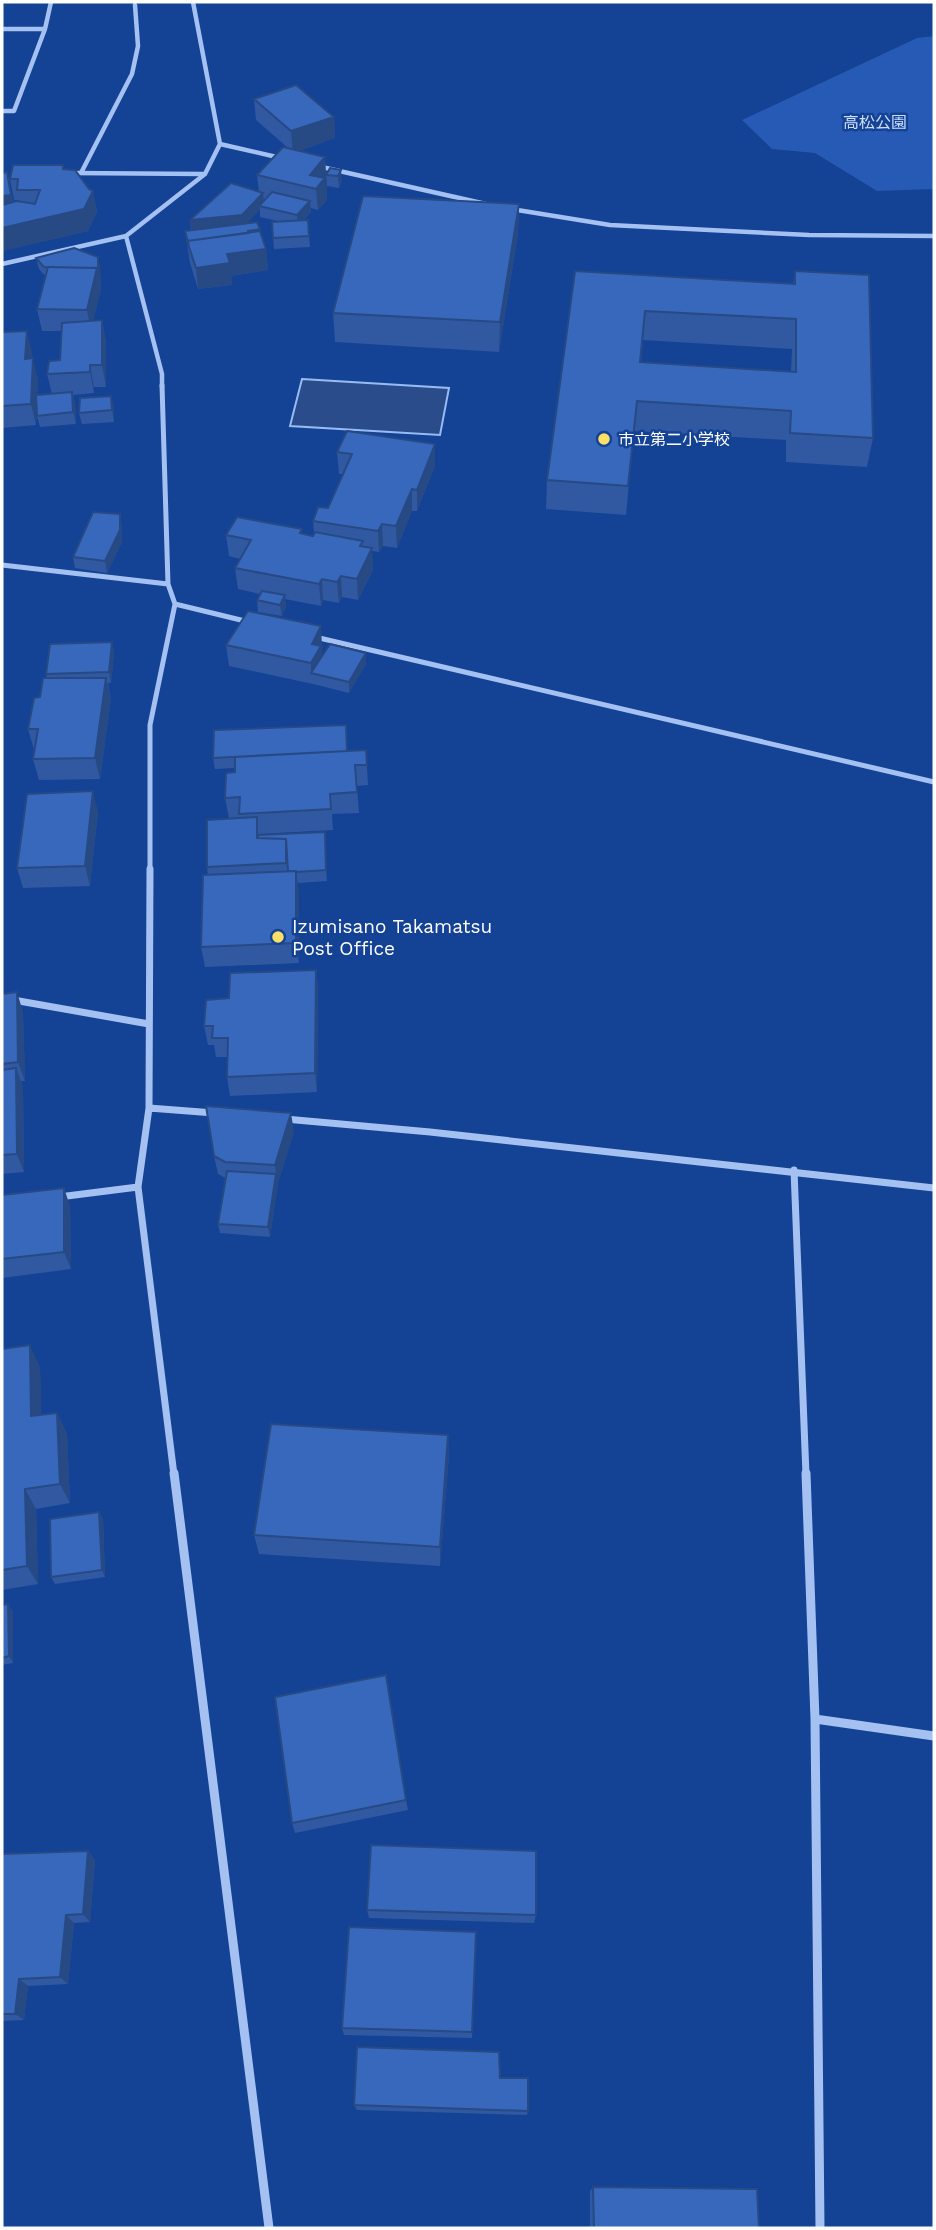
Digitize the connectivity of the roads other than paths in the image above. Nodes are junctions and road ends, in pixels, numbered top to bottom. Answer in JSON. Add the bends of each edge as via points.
{"nodes":[{"id":1,"x":51,"y":2,"type":"edge"},
{"id":2,"x":193,"y":2,"type":"edge"},
{"id":3,"x":135,"y":5,"type":"dead end"},
{"id":4,"x":2,"y":29,"type":"edge"},
{"id":5,"x":45,"y":29,"type":"junction"},
{"id":6,"x":2,"y":111,"type":"edge"},
{"id":7,"x":220,"y":144,"type":"junction"},
{"id":8,"x":289,"y":159,"type":"edge"},
{"id":9,"x":316,"y":166,"type":"edge"},
{"id":10,"x":68,"y":173,"type":"edge"},
{"id":11,"x":81,"y":173,"type":"junction"},
{"id":12,"x":205,"y":174,"type":"junction"},
{"id":13,"x":492,"y":205,"type":"edge"},
{"id":14,"x":505,"y":208,"type":"edge"},
{"id":15,"x":126,"y":236,"type":"junction"},
{"id":16,"x":934,"y":236,"type":"edge"},
{"id":17,"x":2,"y":264,"type":"edge"},
{"id":18,"x":2,"y":565,"type":"edge"},
{"id":19,"x":168,"y":584,"type":"junction"},
{"id":20,"x":175,"y":604,"type":"junction"},
{"id":21,"x":256,"y":624,"type":"edge"},
{"id":22,"x":310,"y":636,"type":"edge"},
{"id":23,"x":934,"y":782,"type":"edge"},
{"id":24,"x":2,"y":998,"type":"edge"},
{"id":25,"x":149,"y":1024,"type":"junction"},
{"id":26,"x":149,"y":1108,"type":"junction"},
{"id":27,"x":229,"y":1114,"type":"edge"},
{"id":28,"x":269,"y":1118,"type":"edge"},
{"id":29,"x":794,"y":1170,"type":"junction"},
{"id":30,"x":138,"y":1187,"type":"junction"},
{"id":31,"x":934,"y":1188,"type":"edge"},
{"id":32,"x":43,"y":1199,"type":"edge"},
{"id":33,"x":815,"y":1719,"type":"junction"},
{"id":34,"x":934,"y":1736,"type":"edge"},
{"id":35,"x":269,"y":2228,"type":"edge"},
{"id":36,"x":820,"y":2228,"type":"edge"}],
"edges":[{"from":1,"to":5,"type":"street"},
{"from":2,"to":7,"type":"street"},
{"from":3,"to":11,"type":"street","via":[[138,46],[132,74]]},
{"from":4,"to":5,"type":"street"},
{"from":5,"to":6,"type":"street","via":[[14,111]]},
{"from":7,"to":8,"type":"street"},
{"from":7,"to":12,"type":"street"},
{"from":9,"to":13,"type":"street"},
{"from":10,"to":11,"type":"street"},
{"from":11,"to":12,"type":"street"},
{"from":12,"to":15,"type":"street"},
{"from":14,"to":16,"type":"street","via":[[610,225]]},
{"from":15,"to":17,"type":"street"},
{"from":15,"to":19,"type":"street","via":[[162,374]]},
{"from":18,"to":19,"type":"street"},
{"from":19,"to":20,"type":"street"},
{"from":20,"to":21,"type":"street"},
{"from":20,"to":25,"type":"street","via":[[150,725]]},
{"from":22,"to":23,"type":"street"},
{"from":24,"to":25,"type":"street"},
{"from":25,"to":26,"type":"street"},
{"from":26,"to":27,"type":"street"},
{"from":26,"to":30,"type":"street"},
{"from":28,"to":29,"type":"street"},
{"from":29,"to":31,"type":"street"},
{"from":29,"to":33,"type":"street"},
{"from":30,"to":32,"type":"street"},
{"from":30,"to":35,"type":"street"},
{"from":33,"to":34,"type":"street"},
{"from":33,"to":36,"type":"street"}]}
